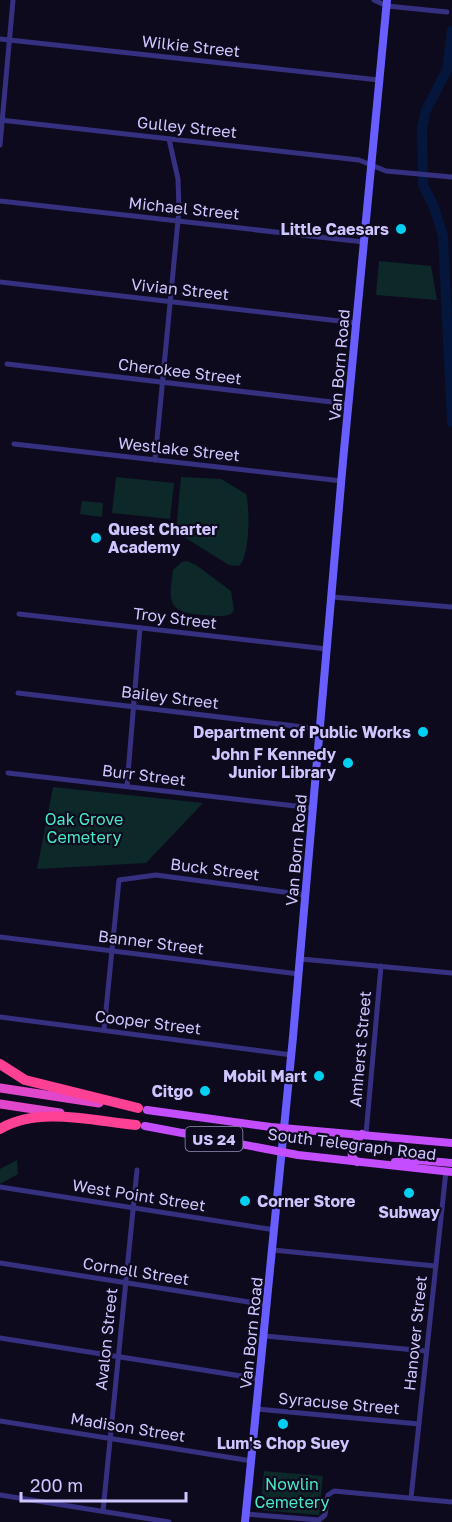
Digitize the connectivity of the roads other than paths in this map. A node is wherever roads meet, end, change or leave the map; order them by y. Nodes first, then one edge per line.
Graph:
1 (13, 0) edge
2 (374, 0) edge
3 (387, 3) edge
4 (447, 12) dead end
5 (0, 39) edge
6 (9, 40) junction
7 (380, 80) junction
8 (1, 120) edge
9 (169, 139) junction
10 (0, 145) edge
11 (371, 165) junction
12 (452, 177) edge
13 (0, 201) edge
14 (178, 221) junction
15 (364, 242) junction
16 (0, 282) edge
17 (170, 302) junction
18 (357, 322) junction
19 (7, 364) dead end
20 (162, 382) junction
21 (349, 404) junction
22 (14, 444) dead end
23 (155, 460) junction
24 (342, 482) junction
25 (332, 597) junction
26 (452, 607) edge
27 (19, 614) dead end
28 (140, 628) junction
29 (327, 649) junction
30 (18, 693) dead end
31 (133, 706) junction
32 (320, 729) junction
33 (8, 773) dead end
34 (127, 786) junction
35 (313, 808) junction
36 (306, 895) junction
37 (0, 937) edge
38 (111, 951) junction
39 (301, 959) junction
40 (381, 966) junction
41 (452, 973) edge
42 (299, 974) junction
43 (0, 1017) edge
44 (104, 1030) junction
45 (292, 1054) junction
46 (0, 1064) edge
47 (0, 1088) edge
48 (0, 1104) edge
49 (143, 1109) junction
50 (140, 1125) junction
51 (284, 1128) junction
52 (0, 1130) edge
53 (364, 1134) junction
54 (452, 1143) edge
55 (282, 1152) junction
56 (357, 1162) junction
57 (450, 1169) edge
58 (137, 1170) dead end
59 (0, 1186) edge
60 (134, 1208) junction
61 (275, 1230) junction
62 (273, 1251) junction
63 (0, 1263) edge
64 (435, 1266) junction
65 (125, 1283) junction
66 (268, 1305) junction
67 (264, 1336) junction
68 (0, 1338) edge
69 (426, 1351) junction
70 (118, 1358) junction
71 (260, 1379) junction
72 (257, 1408) junction
73 (0, 1421) edge
74 (419, 1424) junction
75 (110, 1438) junction
76 (252, 1461) junction
77 (0, 1495) edge
78 (411, 1498) junction
79 (452, 1502) edge
80 (103, 1511) junction
81 (246, 1518) edge
82 (169, 1522) edge

1 - 6 street
2 - 3 street
3 - 4 street
3 - 7 main road, Van Born Road
5 - 6 street, Wilkie Street
6 - 7 street, Wilkie Street
6 - 8 street
7 - 11 main road, Van Born Road
8 - 9 street, Gulley Street
8 - 10 street
9 - 11 street, Gulley Street
9 - 14 street
11 - 12 street, Gulley Street
11 - 15 main road, Van Born Road
13 - 14 street, Michael Street
14 - 15 street, Michael Street
14 - 17 street
15 - 18 main road, Van Born Road
16 - 17 street, Vivian Street
17 - 18 street, Vivian Street
17 - 20 street
18 - 21 main road, Van Born Road
19 - 20 street, Cherokee Street
20 - 21 street, Cherokee Street
20 - 23 street
21 - 24 main road, Van Born Road
22 - 23 street, Westlake Street
23 - 24 street, Westlake Street
24 - 25 main road, Van Born Road
25 - 26 street
25 - 29 main road, Van Born Road
27 - 28 street, Troy Street
28 - 29 street, Troy Street
28 - 31 street
29 - 32 main road, Van Born Road
30 - 31 street, Bailey Street
31 - 32 street, Bailey Street
31 - 34 street
32 - 35 main road, Van Born Road
33 - 34 street, Burr Street
34 - 35 street, Burr Street
35 - 36 main road, Van Born Road
36 - 38 street, Buck Street
36 - 39 main road, Van Born Road
37 - 38 street, Banner Street
38 - 42 street, Banner Street
38 - 44 street
39 - 40 street
39 - 42 main road, Van Born Road
40 - 41 street
40 - 53 street, Amherst Street
42 - 45 main road, Van Born Road
43 - 44 street, Cooper Street
44 - 45 street, Cooper Street
45 - 51 main road, Van Born Road
46 - 49 highway
47 - 49 highway, South Telegraph Road / US 24
48 - 50 highway, South Telegraph Road / US 24
49 - 51 main road, South Telegraph Road / US 24
50 - 52 highway
50 - 55 main road, South Telegraph Road / US 24
51 - 53 main road, South Telegraph Road / US 24
51 - 55 main road, Van Born Road
53 - 54 main road, South Telegraph Road / US 24
53 - 56 main road
55 - 56 main road, South Telegraph Road / US 24
55 - 61 main road, Van Born Road
56 - 57 main road, South Telegraph Road / US 24
57 - 64 street, Hanover Street
58 - 60 street, Avalon Street
59 - 60 street, West Point Street
60 - 61 street, West Point Street
60 - 65 street, Avalon Street
61 - 62 main road, Van Born Road
62 - 64 street
62 - 66 main road, Van Born Road
63 - 65 street, Cornell Street
64 - 69 street, Hanover Street
65 - 66 street, Cornell Street
65 - 70 street, Avalon Street
66 - 67 main road, Van Born Road
67 - 69 street
67 - 71 main road, Van Born Road
68 - 70 street, Syracuse Street
69 - 74 street, Hanover Street
70 - 71 street, Syracuse Street
70 - 75 street, Avalon Street
71 - 72 main road, Van Born Road
72 - 74 street, Syracuse Street
72 - 76 main road, Van Born Road
73 - 75 street, Madison Street
74 - 78 street, Hanover Street
75 - 76 street, Madison Street
75 - 80 street, Avalon Street
76 - 81 main road, Van Born Road
77 - 80 street
78 - 79 street
78 - 81 street
80 - 82 street

